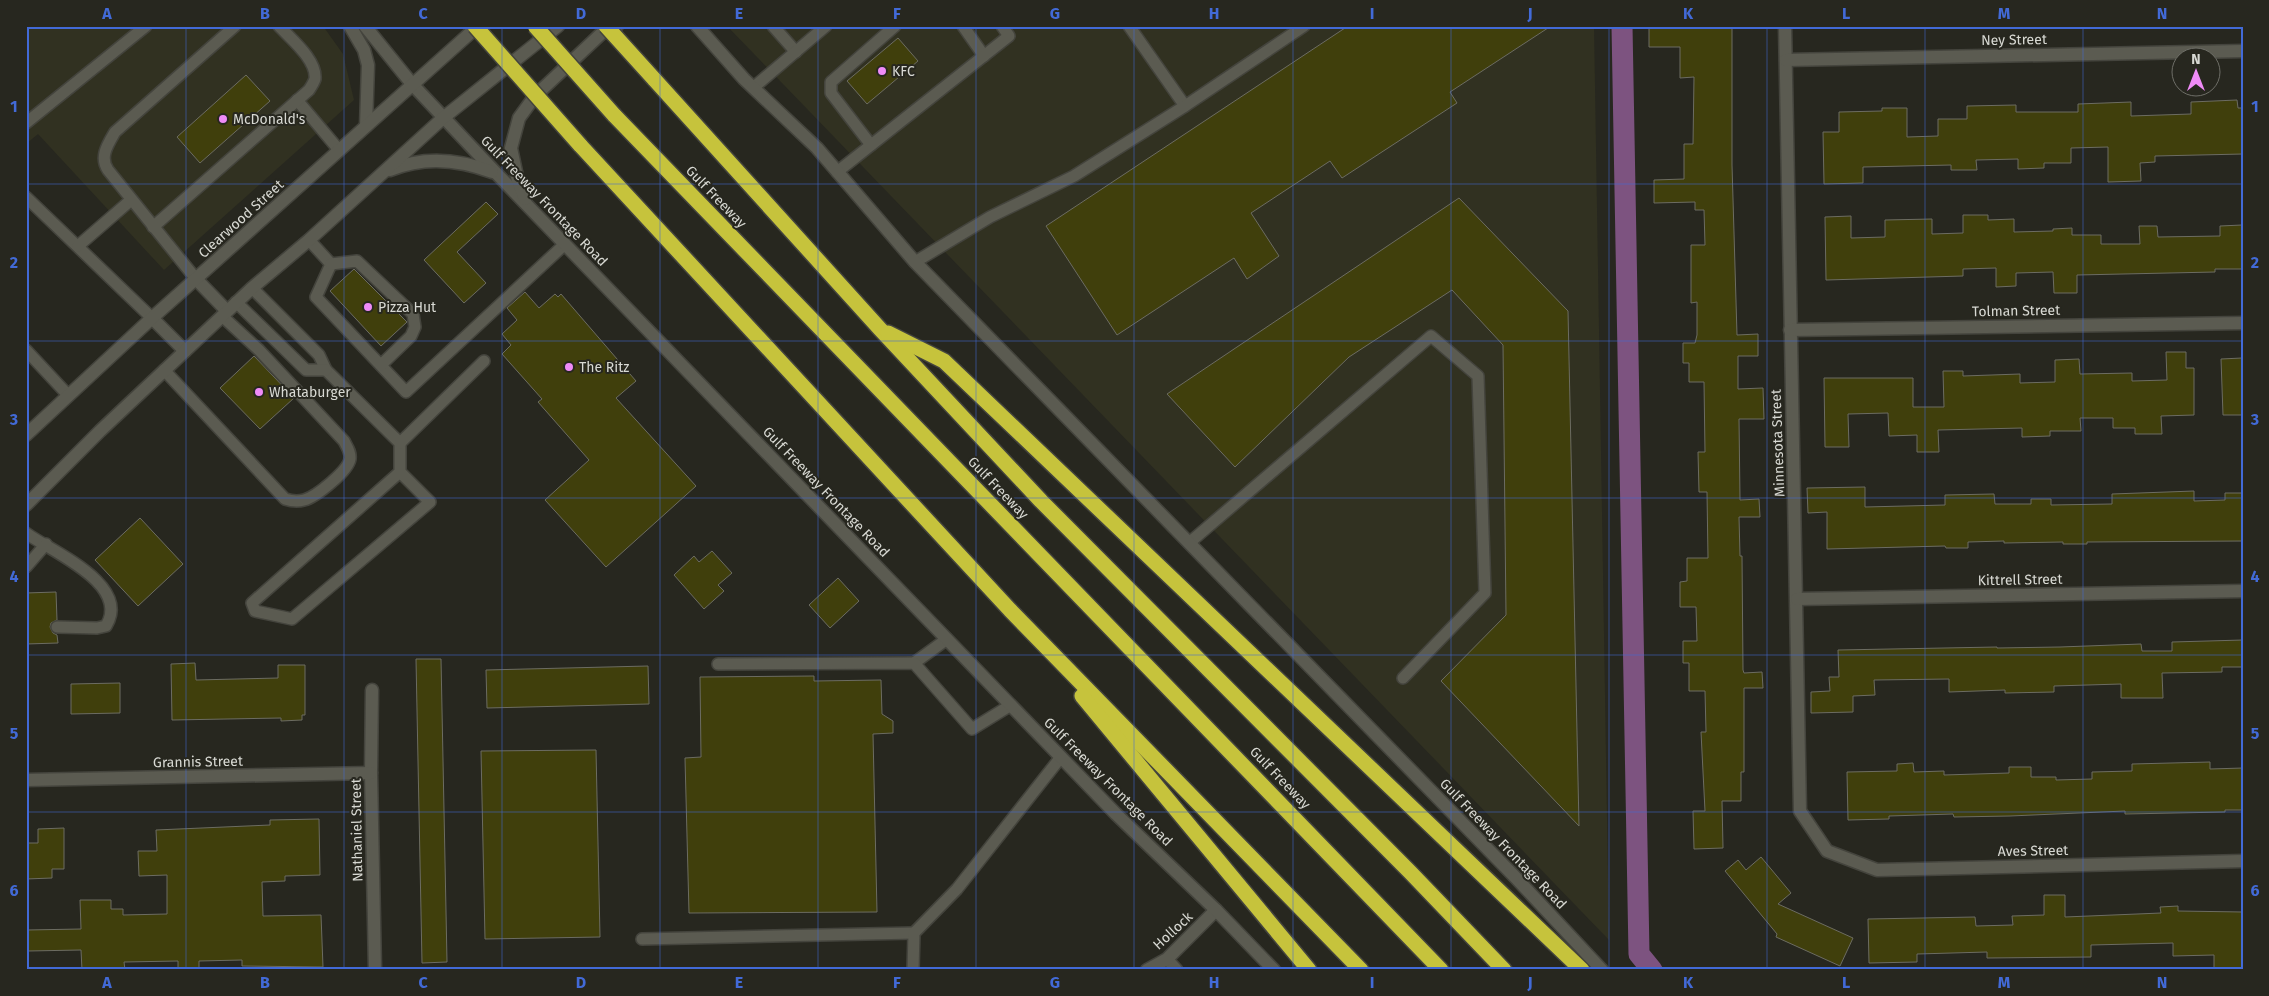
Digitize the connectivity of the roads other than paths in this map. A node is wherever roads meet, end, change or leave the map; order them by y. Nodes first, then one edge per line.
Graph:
1 (146, 26) edge
2 (235, 26) edge
3 (279, 26) edge
4 (350, 26) edge
5 (365, 26) edge
6 (476, 26) edge
7 (534, 26) edge
8 (558, 26) edge
9 (606, 26) edge
10 (617, 26) edge
11 (686, 26) edge
12 (697, 26) edge
13 (773, 26) edge
14 (826, 26) edge
15 (895, 26) edge
16 (963, 26) edge
17 (1002, 26) edge
18 (1129, 26) edge
19 (1304, 26) edge
20 (1785, 26) edge
21 (708, 39) junction
22 (2243, 51) edge
23 (796, 52) junction
24 (984, 56) junction
25 (1786, 60) junction
26 (412, 84) junction
27 (754, 87) junction
28 (298, 100) junction
29 (1185, 106) junction
30 (443, 118) junction
31 (26, 122) edge
32 (366, 126) junction
33 (871, 145) junction
34 (340, 150) junction
35 (837, 172) junction
36 (383, 173) junction
37 (497, 174) junction
38 (26, 197) edge
39 (131, 200) junction
40 (527, 205) junction
41 (153, 227) junction
42 (309, 240) junction
43 (565, 244) junction
44 (78, 246) junction
45 (915, 262) junction
46 (332, 264) junction
47 (196, 279) junction
48 (252, 288) junction
49 (228, 310) junction
50 (152, 318) junction
51 (2243, 322) edge
52 (880, 329) junction
53 (1790, 330) junction
54 (26, 350) edge
55 (185, 351) junction
56 (484, 361) dead end
57 (381, 365) junction
58 (164, 370) junction
59 (326, 370) junction
60 (68, 395) junction
61 (26, 435) edge
62 (400, 443) junction
63 (400, 472) junction
64 (26, 505) edge
65 (26, 533) edge
66 (1189, 543) junction
67 (46, 544) junction
68 (26, 567) edge
69 (2243, 591) edge
70 (1798, 599) junction
71 (1010, 610) junction
72 (57, 627) dead end
73 (947, 639) junction
74 (914, 663) junction
75 (718, 664) dead end
76 (1403, 678) dead end
77 (372, 690) dead end
78 (1011, 705) junction
79 (1061, 757) junction
80 (371, 773) junction
81 (26, 780) edge
82 (1827, 850) joint
83 (2243, 861) edge
84 (1216, 910) junction
85 (914, 933) junction
86 (642, 939) dead end
87 (1167, 959) junction
88 (375, 970) edge
89 (913, 970) edge
90 (1147, 970) edge
91 (1178, 970) edge
92 (1274, 970) edge
93 (1309, 970) edge
94 (1361, 970) edge
95 (1441, 970) edge
96 (1504, 970) edge
97 (1582, 970) edge
98 (1602, 970) edge

1 - 31 lane
2 - 39 lane
3 - 28 lane
4 - 32 main road
5 - 26 main road, Gulf Freeway Frontage Road
6 - 26 main road, Clearwood Street
6 - 71 highway, bridge
7 - 95 highway, Gulf Freeway, bridge
8 - 30 main road
9 - 52 highway, Gulf Freeway, bridge
10 - 40 main road
11 - 21 main road
12 - 21 main road, Gulf Freeway Frontage Road
13 - 23 lane
14 - 23 lane
15 - 33 lane
16 - 24 lane
17 - 24 lane
18 - 29 lane
19 - 29 lane
20 - 25 main road, Minnesota Street
21 - 27 main road, Gulf Freeway Frontage Road
22 - 25 main road, Ney Street
23 - 27 lane
24 - 33 lane
25 - 53 main road, Minnesota Street
26 - 30 main road, Gulf Freeway Frontage Road
26 - 32 main road, Clearwood Street
27 - 35 main road, Gulf Freeway Frontage Road
28 - 34 lane
28 - 41 lane
29 - 45 lane
30 - 36 main road
30 - 37 main road, Gulf Freeway Frontage Road
32 - 34 main road, Clearwood Street
33 - 35 lane
34 - 47 main road, Clearwood Street
35 - 45 main road, Gulf Freeway Frontage Road
36 - 37 main road
36 - 42 main road
37 - 40 main road, Gulf Freeway Frontage Road
38 - 44 lane
39 - 41 lane
39 - 44 lane
40 - 43 main road, Gulf Freeway Frontage Road
41 - 47 lane
42 - 46 lane
42 - 48 main road
43 - 57 lane
43 - 73 main road, Gulf Freeway Frontage Road
44 - 50 lane
45 - 66 main road, Gulf Freeway Frontage Road
46 - 57 lane
46 - 57 lane
47 - 49 main road
47 - 50 main road, Clearwood Street
48 - 49 main road
48 - 59 lane
49 - 55 main road
49 - 58 lane
49 - 59 lane
50 - 55 main road
50 - 60 main road, Clearwood Street
51 - 53 main road, Tolman Street
52 - 96 highway, Gulf Freeway
52 - 97 highway
53 - 70 main road, Minnesota Street
54 - 60 lane
55 - 58 main road
56 - 62 lane
58 - 64 main road
59 - 62 lane
60 - 61 main road, Clearwood Street
62 - 63 lane
63 - 63 lane
65 - 67 lane
66 - 76 lane
66 - 98 main road, Gulf Freeway Frontage Road
67 - 68 lane
67 - 72 lane
69 - 70 main road, Kittrell Street
70 - 82 main road, Minnesota Street
71 - 93 highway
71 - 94 highway
73 - 74 lane
73 - 78 main road, Gulf Freeway Frontage Road
74 - 75 lane
74 - 78 lane
77 - 80 main road, Nathaniel Street
78 - 79 main road, Gulf Freeway Frontage Road
79 - 84 main road, Gulf Freeway Frontage Road
79 - 85 lane
80 - 81 main road, Grannis Street
80 - 88 main road, Nathaniel Street
82 - 83 main road, Aves Street
84 - 87 main road, Hollock
84 - 92 main road, Gulf Freeway Frontage Road
85 - 86 lane
85 - 89 lane
87 - 90 main road, Hollock
87 - 91 lane

